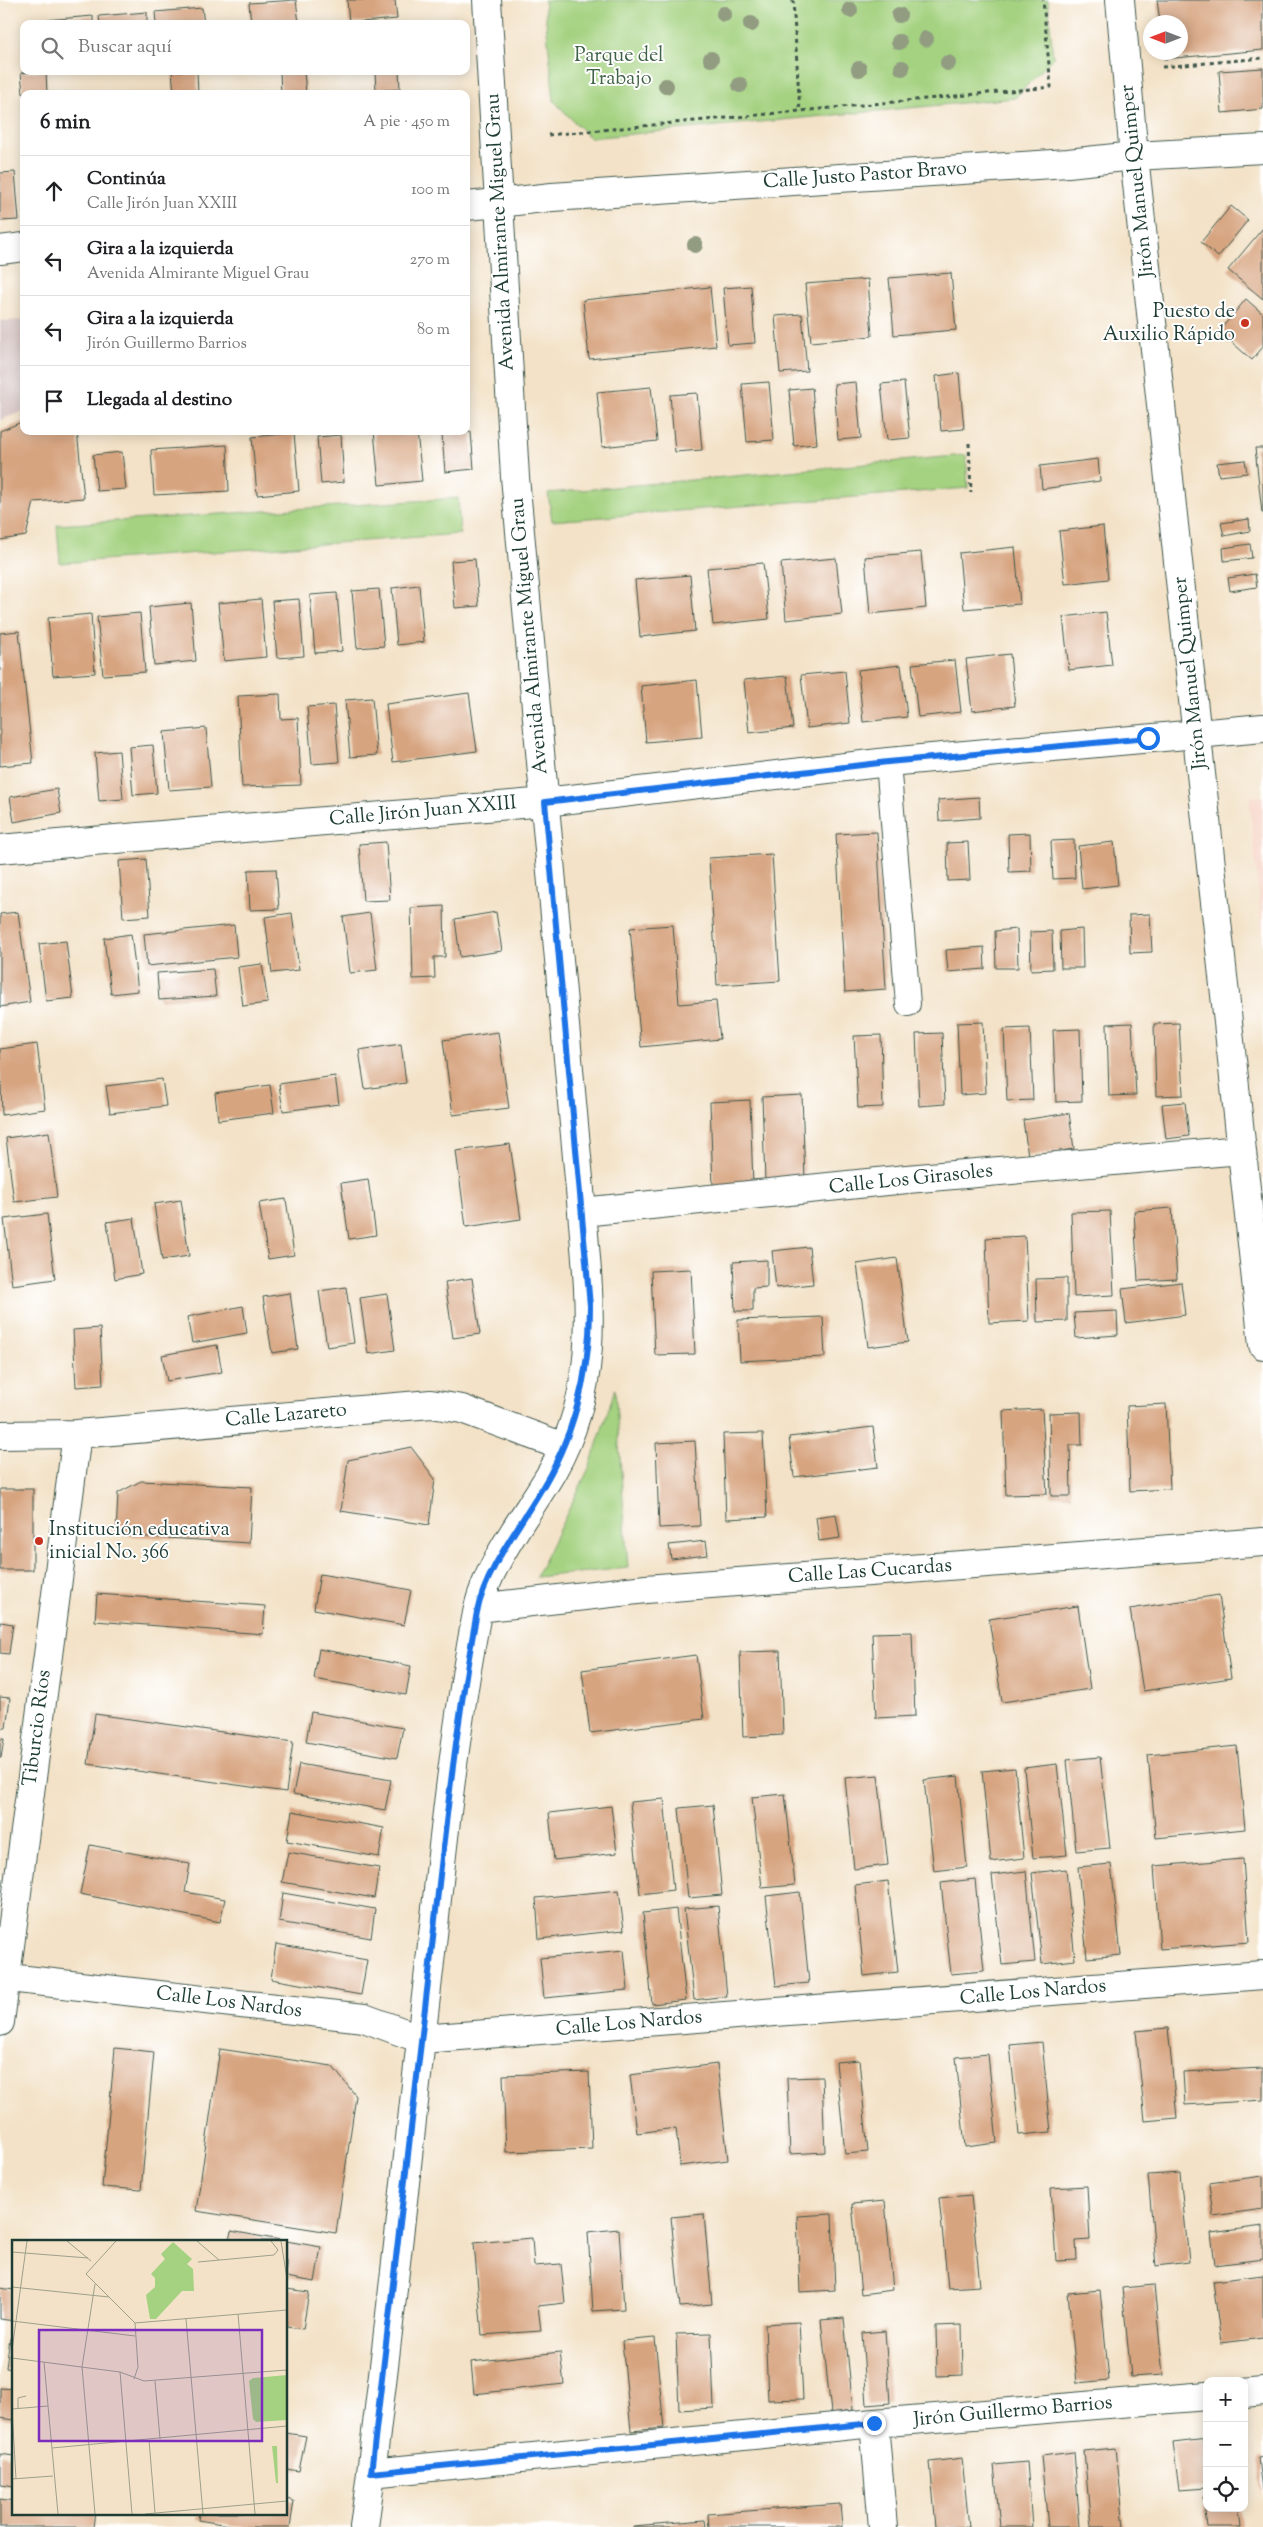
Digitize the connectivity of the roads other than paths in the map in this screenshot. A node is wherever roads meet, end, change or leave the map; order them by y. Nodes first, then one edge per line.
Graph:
1 (487, 0) edge
2 (1120, 0) edge
3 (1263, 149) edge
4 (1134, 156) junction
5 (499, 204) junction
6 (470, 206) edge
7 (20, 248) edge
8 (0, 250) edge
9 (1263, 728) edge
10 (1197, 733) junction
11 (888, 762) junction
12 (545, 802) junction
13 (0, 849) edge
14 (908, 1004) dead end
15 (1241, 1150) junction
16 (582, 1212) junction
17 (1260, 1283) edge
18 (1263, 1345) edge
19 (77, 1434) junction
20 (0, 1435) edge
21 (564, 1447) junction
22 (1263, 1542) edge
23 (478, 1608) junction
24 (1263, 1975) edge
25 (3, 1977) edge
26 (0, 2022) edge
27 (421, 2039) junction
28 (1263, 2392) edge
29 (1248, 2393) edge
30 (1203, 2396) edge
31 (874, 2423) junction
32 (371, 2473) junction
33 (364, 2527) edge
34 (883, 2527) edge

1 - 5 street, Avenida Almirante Miguel Grau
2 - 4 street, Jirón Manuel Quimper
3 - 4 street, Calle Justo Pastor Bravo
4 - 5 street, Calle Justo Pastor Bravo
4 - 10 street, Jirón Manuel Quimper
5 - 6 street, Calle Justo Pastor Bravo
5 - 12 street, Avenida Almirante Miguel Grau
7 - 8 street
9 - 10 street, Calle Jirón Juan XXIII
10 - 11 street, Calle Jirón Juan XXIII
10 - 15 street, Jirón Manuel Quimper
11 - 12 street, Calle Jirón Juan XXIII
11 - 14 lane
12 - 13 street, Calle Jirón Juan XXIII
12 - 16 street, Avenida Almirante Miguel Grau
15 - 16 street, Calle Los Girasoles
15 - 17 street, Jirón Manuel Quimper
16 - 21 street, Avenida Almirante Miguel Grau
17 - 18 street, Jirón Manuel Quimper
19 - 20 street, Calle Lazareto
19 - 21 street, Calle Lazareto
19 - 25 street, Tiburcio Ríos
21 - 23 street, Avenida Almirante Miguel Grau
22 - 23 street, Calle Las Cucardas
23 - 27 street, Avenida Almirante Miguel Grau
24 - 27 street, Calle Los Nardos
25 - 26 street, Tiburcio Ríos
25 - 27 street, Calle Los Nardos
27 - 32 street, Avenida Almirante Miguel Grau
28 - 29 street
30 - 31 street, Jirón Guillermo Barrios
31 - 32 street, Jirón Guillermo Barrios
31 - 34 street
32 - 33 street, Avenida Almirante Miguel Grau

